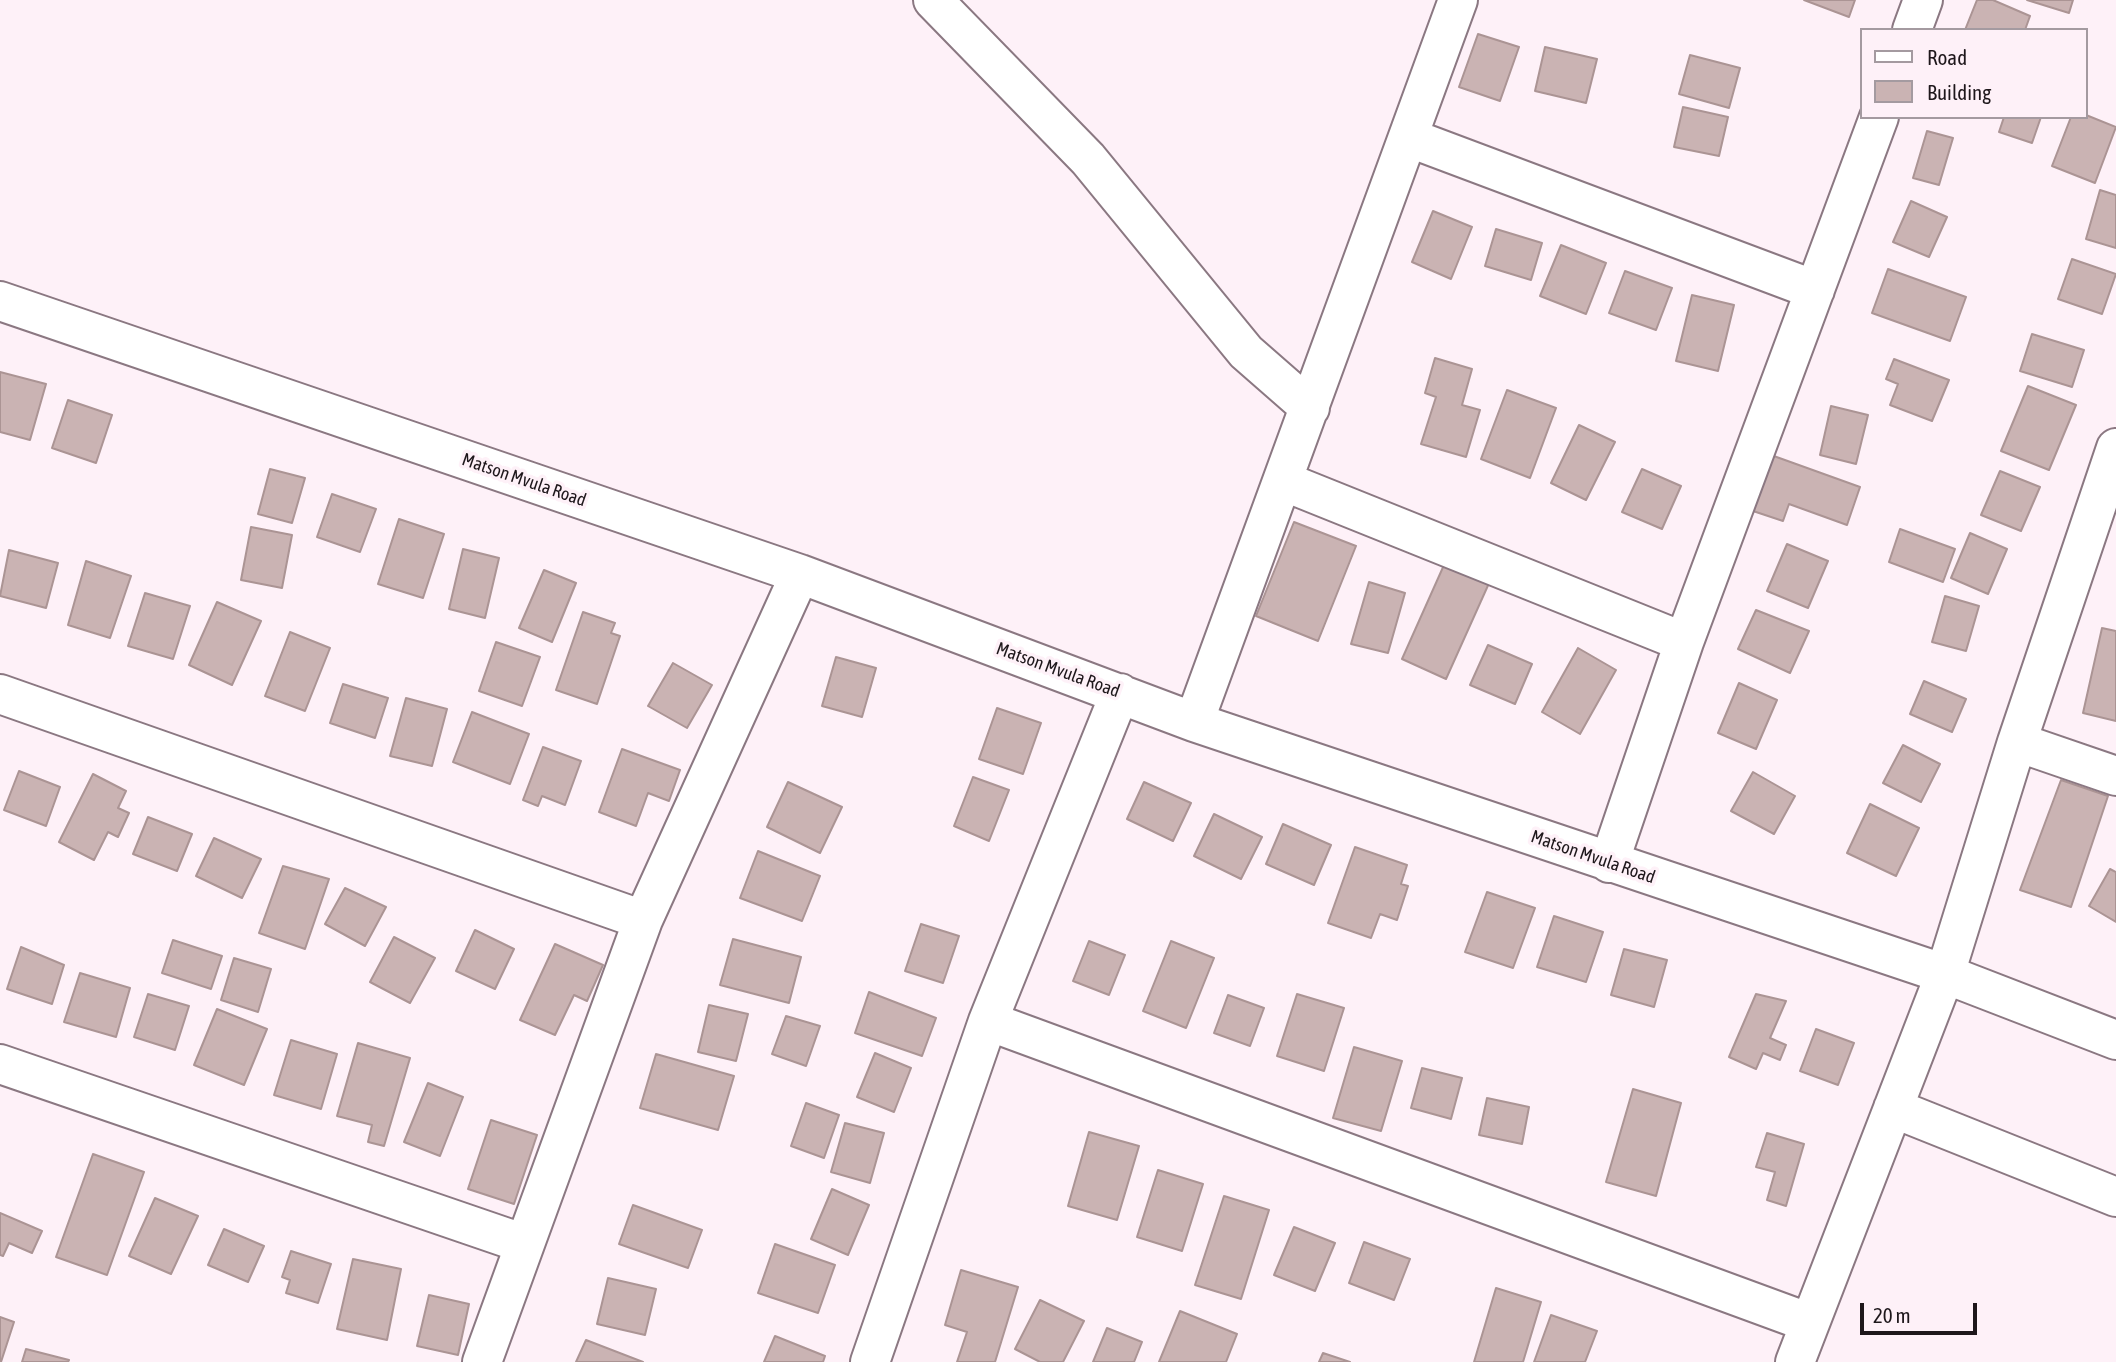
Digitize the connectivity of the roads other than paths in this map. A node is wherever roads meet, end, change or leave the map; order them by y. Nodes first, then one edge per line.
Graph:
1 (933, 0) edge
2 (1458, 0) edge
3 (1923, 0) edge
4 (1913, 28) edge
5 (1878, 119) edge
6 (1410, 138) junction
7 (1815, 290) junction
8 (0, 301) edge
9 (1310, 408) junction
10 (2116, 448) edge
11 (1283, 481) junction
12 (800, 574) junction
13 (1684, 642) junction
14 (1120, 693) junction
15 (0, 694) edge
16 (1194, 722) junction
17 (2017, 741) junction
18 (2116, 776) edge
19 (1609, 863) junction
20 (643, 920) junction
21 (1945, 974) junction
22 (988, 1021) junction
23 (2116, 1040) edge
24 (0, 1064) edge
25 (1893, 1108) junction
26 (2116, 1197) edge
27 (525, 1244) junction
28 (1810, 1323) junction
29 (482, 1362) edge
30 (871, 1362) edge
31 (1795, 1362) edge

1 - 9 street
2 - 6 street
3 - 4 street
5 - 7 street
6 - 7 street
6 - 9 street
7 - 13 street
8 - 12 street, Matson Mvula Road
9 - 11 street
10 - 17 street
11 - 13 street
11 - 16 street
12 - 14 street, Matson Mvula Road
12 - 20 street
13 - 19 street
14 - 16 street, Matson Mvula Road
14 - 22 street
15 - 20 street
16 - 19 street, Matson Mvula Road
17 - 18 street
17 - 21 street
19 - 21 street, Matson Mvula Road
20 - 27 street
21 - 23 street, Matson Mvula Road
21 - 25 street
22 - 28 street
22 - 30 street
24 - 27 street
25 - 26 street
25 - 28 street
27 - 29 street
28 - 31 street

